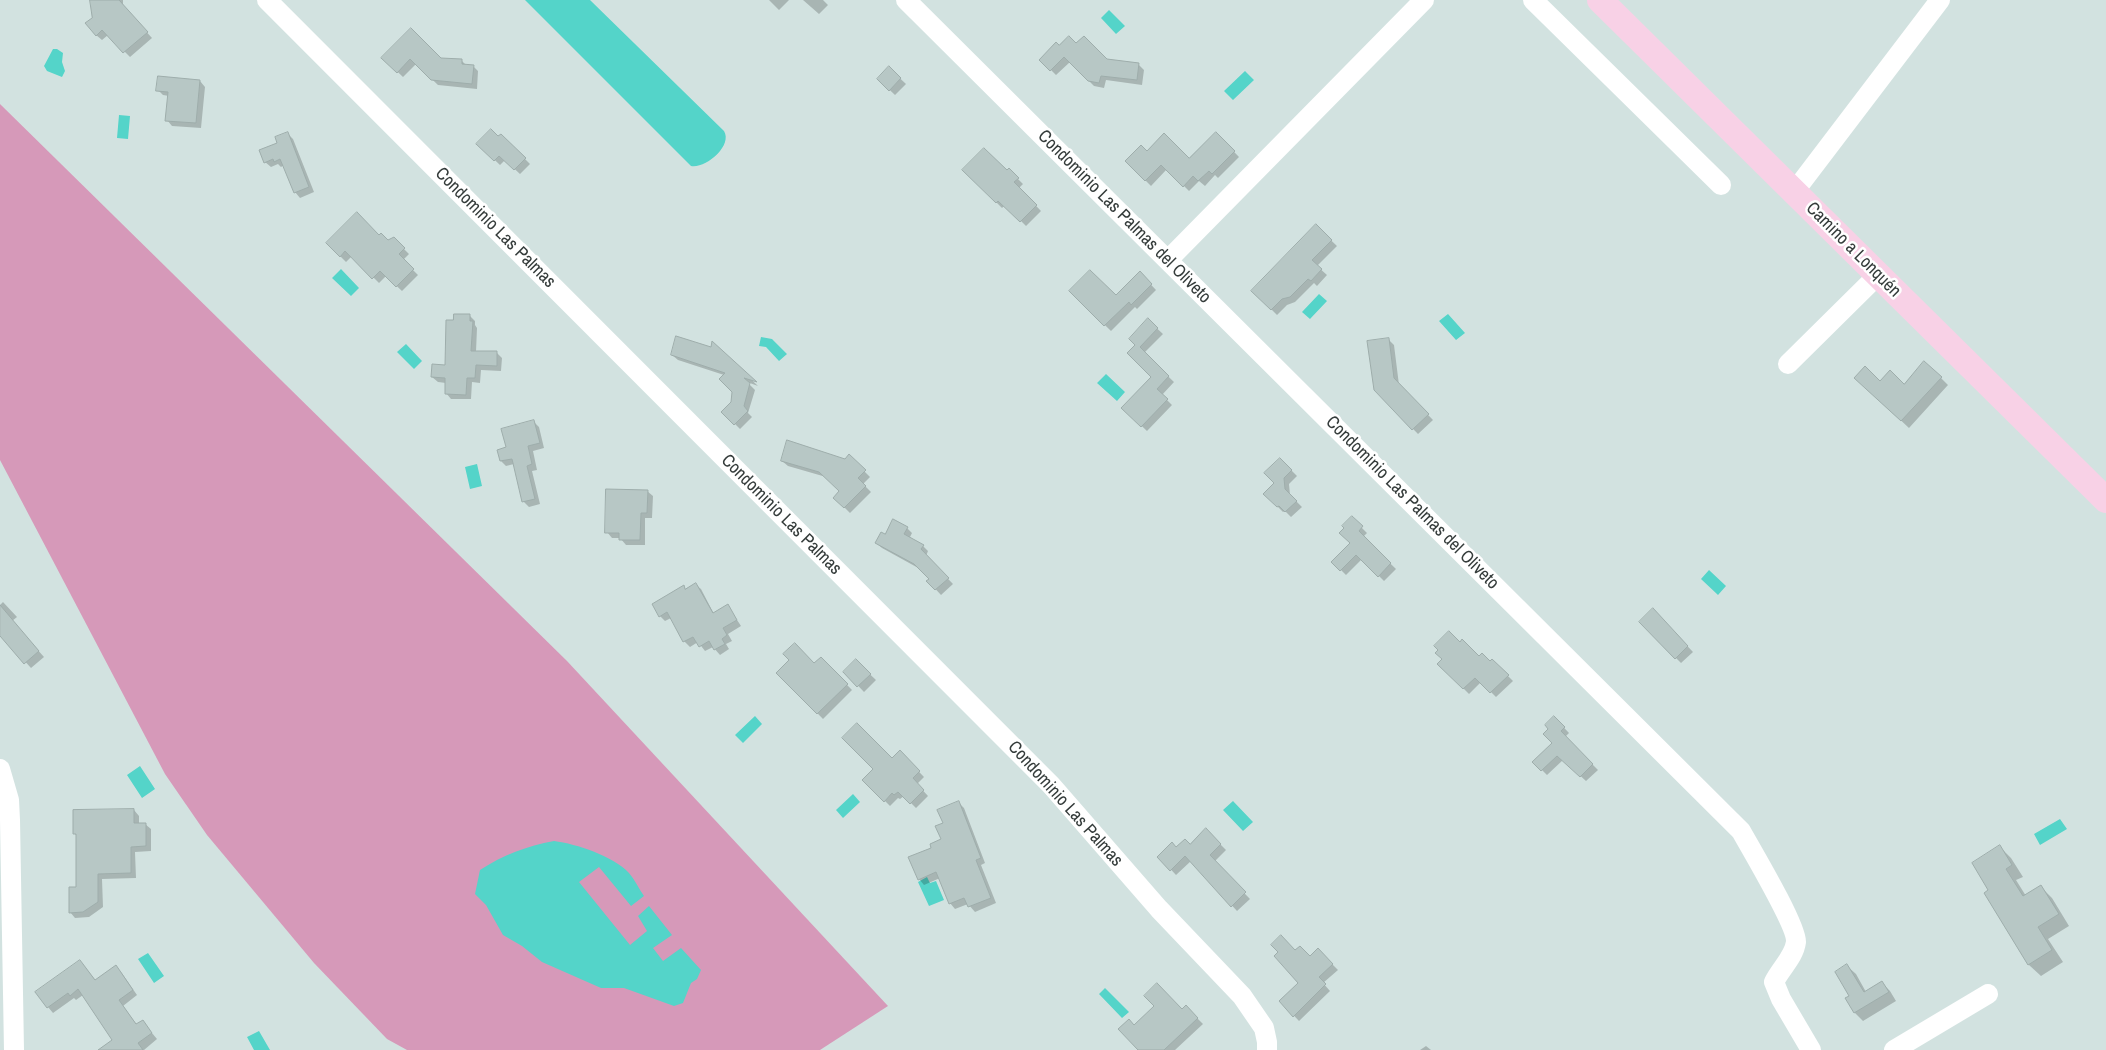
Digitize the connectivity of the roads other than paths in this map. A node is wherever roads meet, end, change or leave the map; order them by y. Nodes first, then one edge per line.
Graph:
1 (267, 0) edge
2 (906, 0) edge
3 (1424, 0) edge
4 (1533, 0) edge
5 (1600, 0) edge
6 (1940, 0) edge
7 (1721, 185) dead end
8 (1794, 192) junction
9 (1168, 260) junction
10 (1878, 275) junction
11 (1788, 364) dead end
12 (2106, 500) edge
13 (0, 769) edge
14 (1988, 994) dead end
15 (14, 1050) edge
16 (1267, 1050) edge
17 (1810, 1050) edge
18 (1894, 1050) edge

1 - 16 street, Condominio Las Palmas
2 - 9 street, Condominio Las Palmas del Oliveto
3 - 9 street
4 - 7 street
5 - 8 main road, Camino a Lonquén
6 - 8 street
8 - 10 main road, Camino a Lonquén
9 - 17 street, Condominio Las Palmas del Oliveto
10 - 11 street
10 - 12 main road, Camino a Lonquén
13 - 15 street
14 - 18 street

